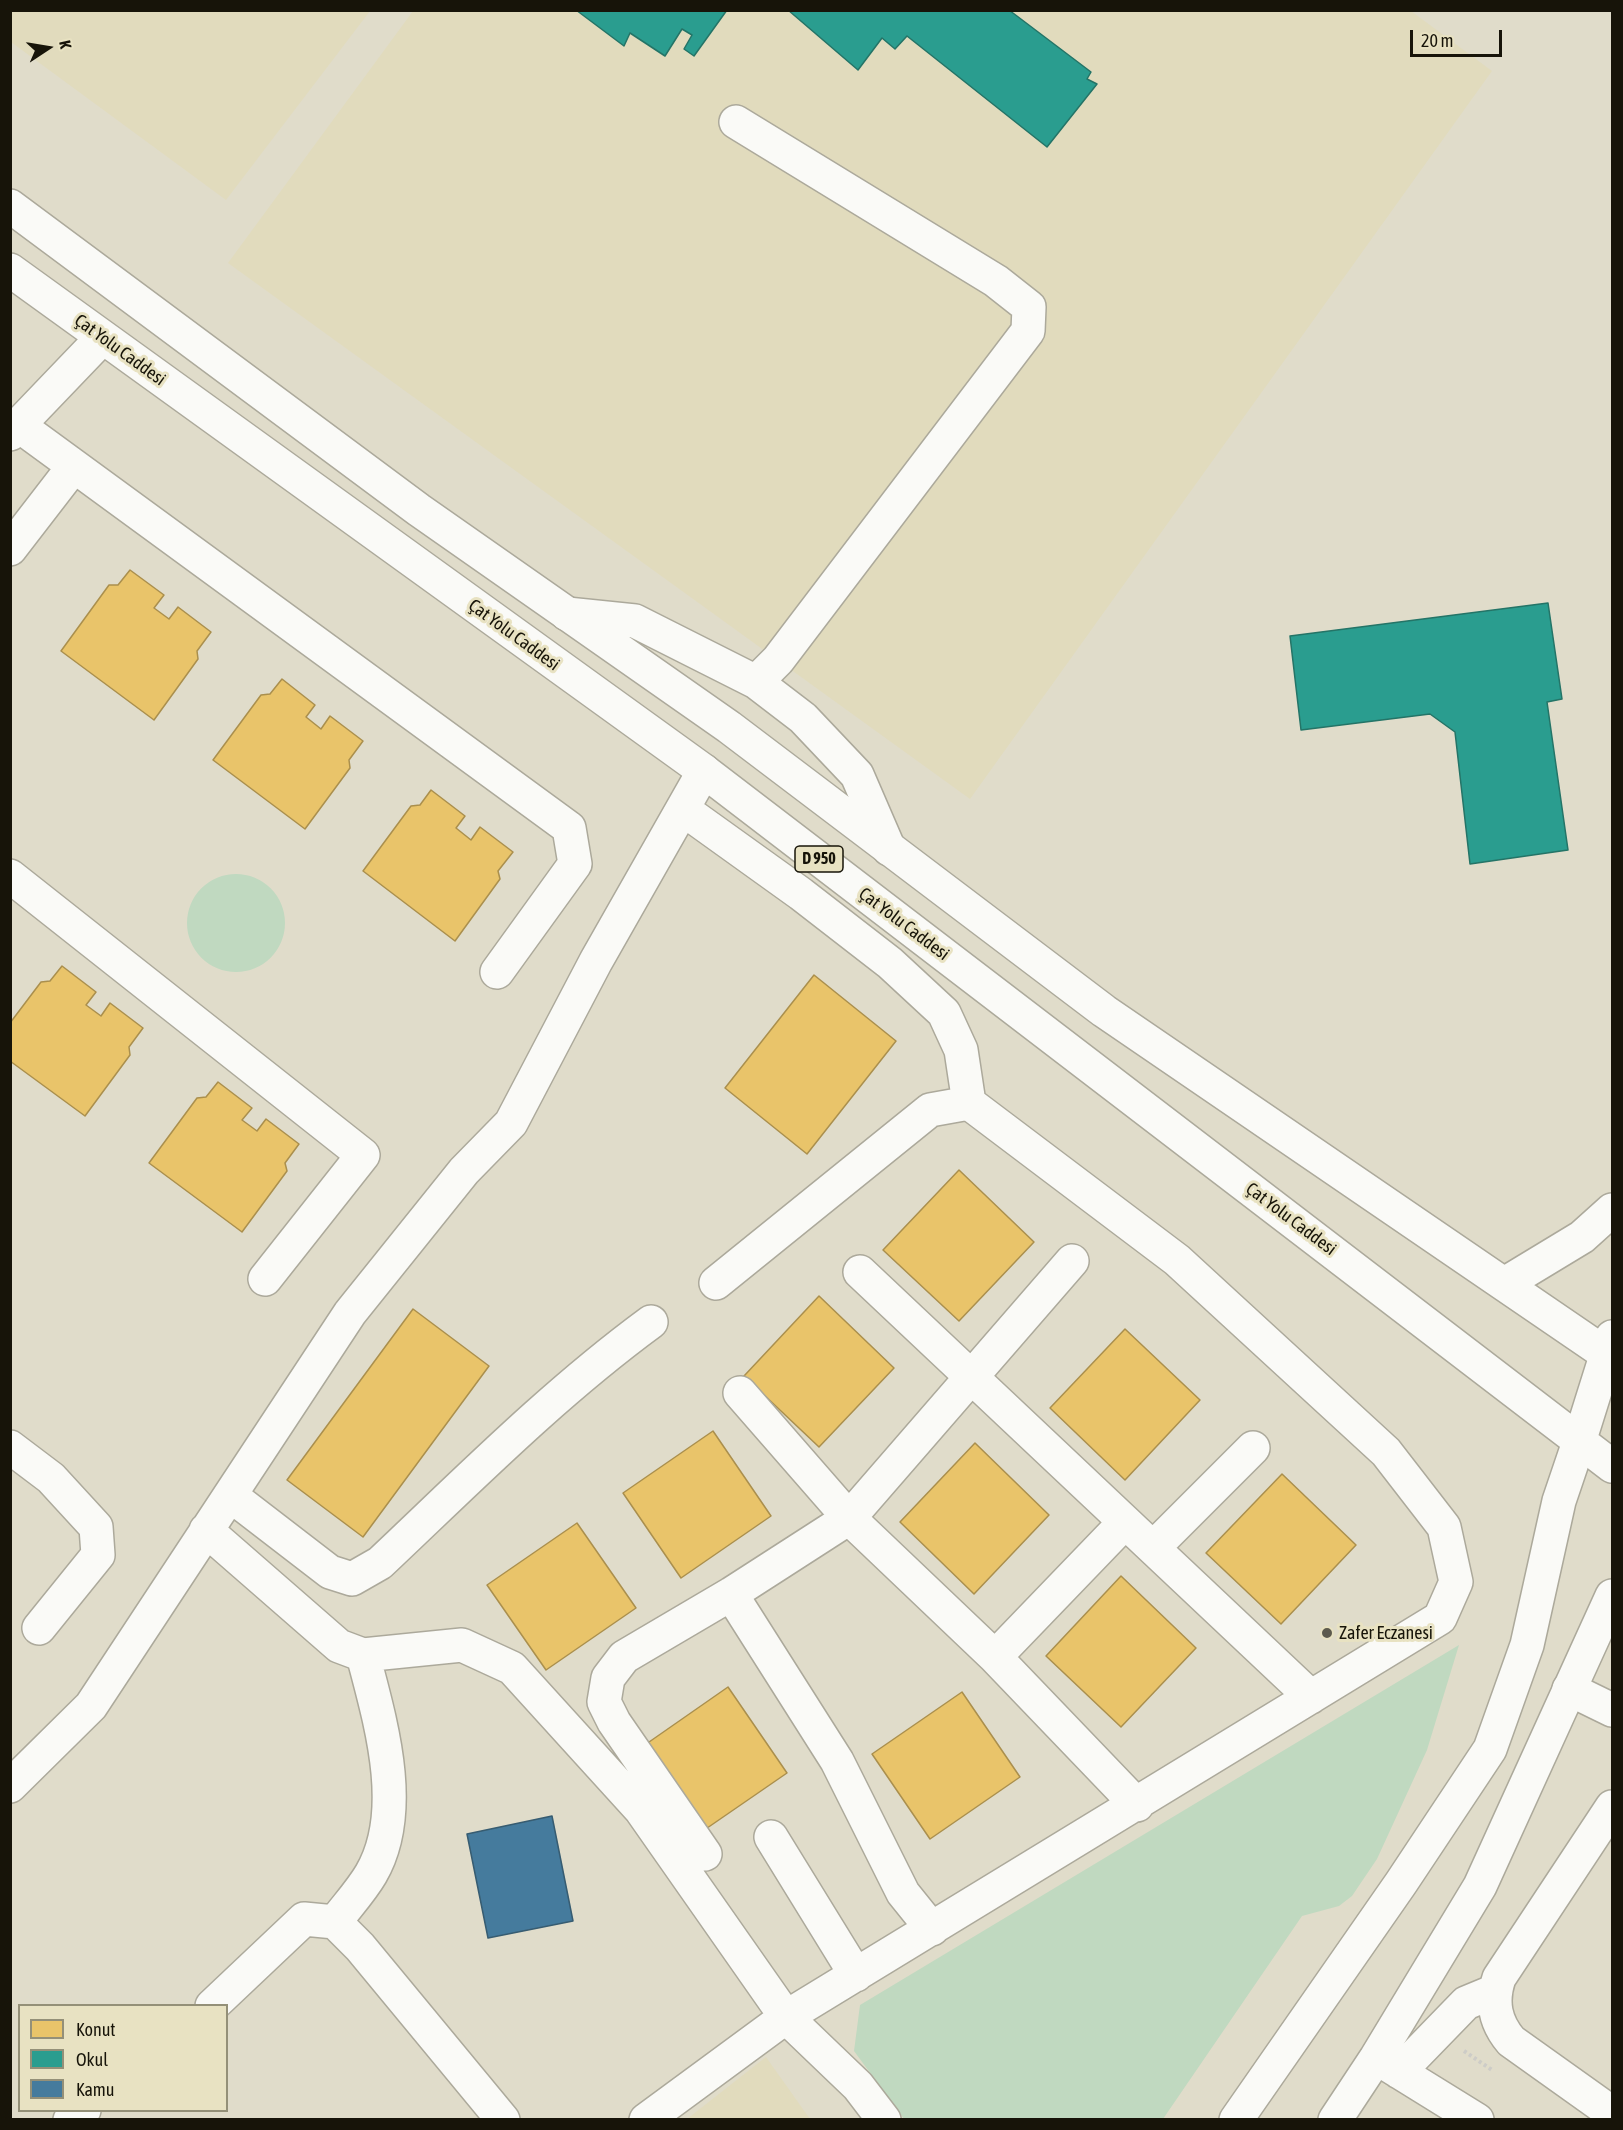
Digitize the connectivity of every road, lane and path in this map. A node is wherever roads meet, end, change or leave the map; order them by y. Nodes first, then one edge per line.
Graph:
1 (736, 122) dead end
2 (10, 206) edge
3 (10, 270) edge
4 (102, 338) junction
5 (14, 430) edge
6 (74, 466) junction
7 (10, 549) edge
8 (567, 614) junction
9 (756, 682) junction
10 (704, 771) junction
11 (684, 810) junction
12 (889, 849) junction
13 (10, 876) edge
14 (497, 972) dead end
15 (969, 1103) junction
16 (1612, 1210) edge
17 (1072, 1262) dead end
18 (860, 1272) dead end
19 (265, 1279) dead end
20 (716, 1283) dead end
21 (1506, 1283) junction
22 (651, 1322) dead end
23 (1611, 1349) edge
24 (971, 1377) junction
25 (740, 1393) dead end
26 (1580, 1439) junction
27 (10, 1447) edge
28 (1253, 1448) dead end
29 (1612, 1466) edge
30 (230, 1495) junction
31 (849, 1518) junction
32 (1125, 1522) junction
33 (206, 1530) junction
34 (1153, 1548) junction
35 (731, 1594) junction
36 (1612, 1596) edge
37 (39, 1628) dead end
38 (363, 1655) junction
39 (995, 1657) junction
40 (1569, 1689) junction
41 (1311, 1697) junction
42 (1612, 1710) edge
43 (10, 1786) edge
44 (1137, 1805) junction
45 (1612, 1807) edge
46 (771, 1837) dead end
47 (705, 1854) dead end
48 (335, 1922) junction
49 (932, 1929) junction
50 (856, 1974) junction
51 (1495, 1991) junction
52 (214, 2004) edge
53 (786, 2017) junction
54 (1388, 2065) junction
55 (1612, 2113) edge
56 (503, 2120) edge
57 (646, 2120) edge
58 (884, 2120) edge
59 (1236, 2120) edge
60 (1335, 2120) edge
61 (1477, 2120) edge

1 - 9 main road
2 - 8 main road, D 950
3 - 4 main road, Çat Yolu Caddesi / D 950
4 - 5 main road
4 - 10 main road, Çat Yolu Caddesi / D 950
5 - 6 main road
6 - 7 main road
6 - 14 main road
8 - 9 main road
8 - 12 main road, D 950
9 - 12 main road
10 - 11 main road
10 - 26 main road, Çat Yolu Caddesi / D 950
11 - 15 main road
11 - 30 main road
12 - 21 main road, D 950
13 - 19 main road
15 - 20 main road
15 - 41 main road
16 - 21 main road
17 - 24 main road
18 - 24 main road
21 - 23 main road, D 950
22 - 30 main road
23 - 26 main road
24 - 31 main road
24 - 32 main road
25 - 31 main road
26 - 29 main road, Çat Yolu Caddesi / D 950
26 - 59 main road
27 - 37 main road
28 - 34 main road
30 - 33 main road
31 - 35 main road
31 - 39 main road
32 - 34 main road
32 - 39 main road
33 - 38 main road
33 - 43 main road
34 - 41 main road
35 - 47 main road
35 - 49 main road
36 - 40 main road
38 - 48 main road
38 - 53 main road
39 - 44 main road
40 - 42 main road
40 - 54 main road
41 - 44 main road
44 - 49 main road
45 - 51 main road
46 - 50 main road
48 - 52 main road
48 - 56 main road
49 - 50 main road
50 - 53 main road
51 - 54 main road
51 - 55 main road
53 - 57 main road
53 - 58 main road
54 - 60 main road
54 - 61 main road

